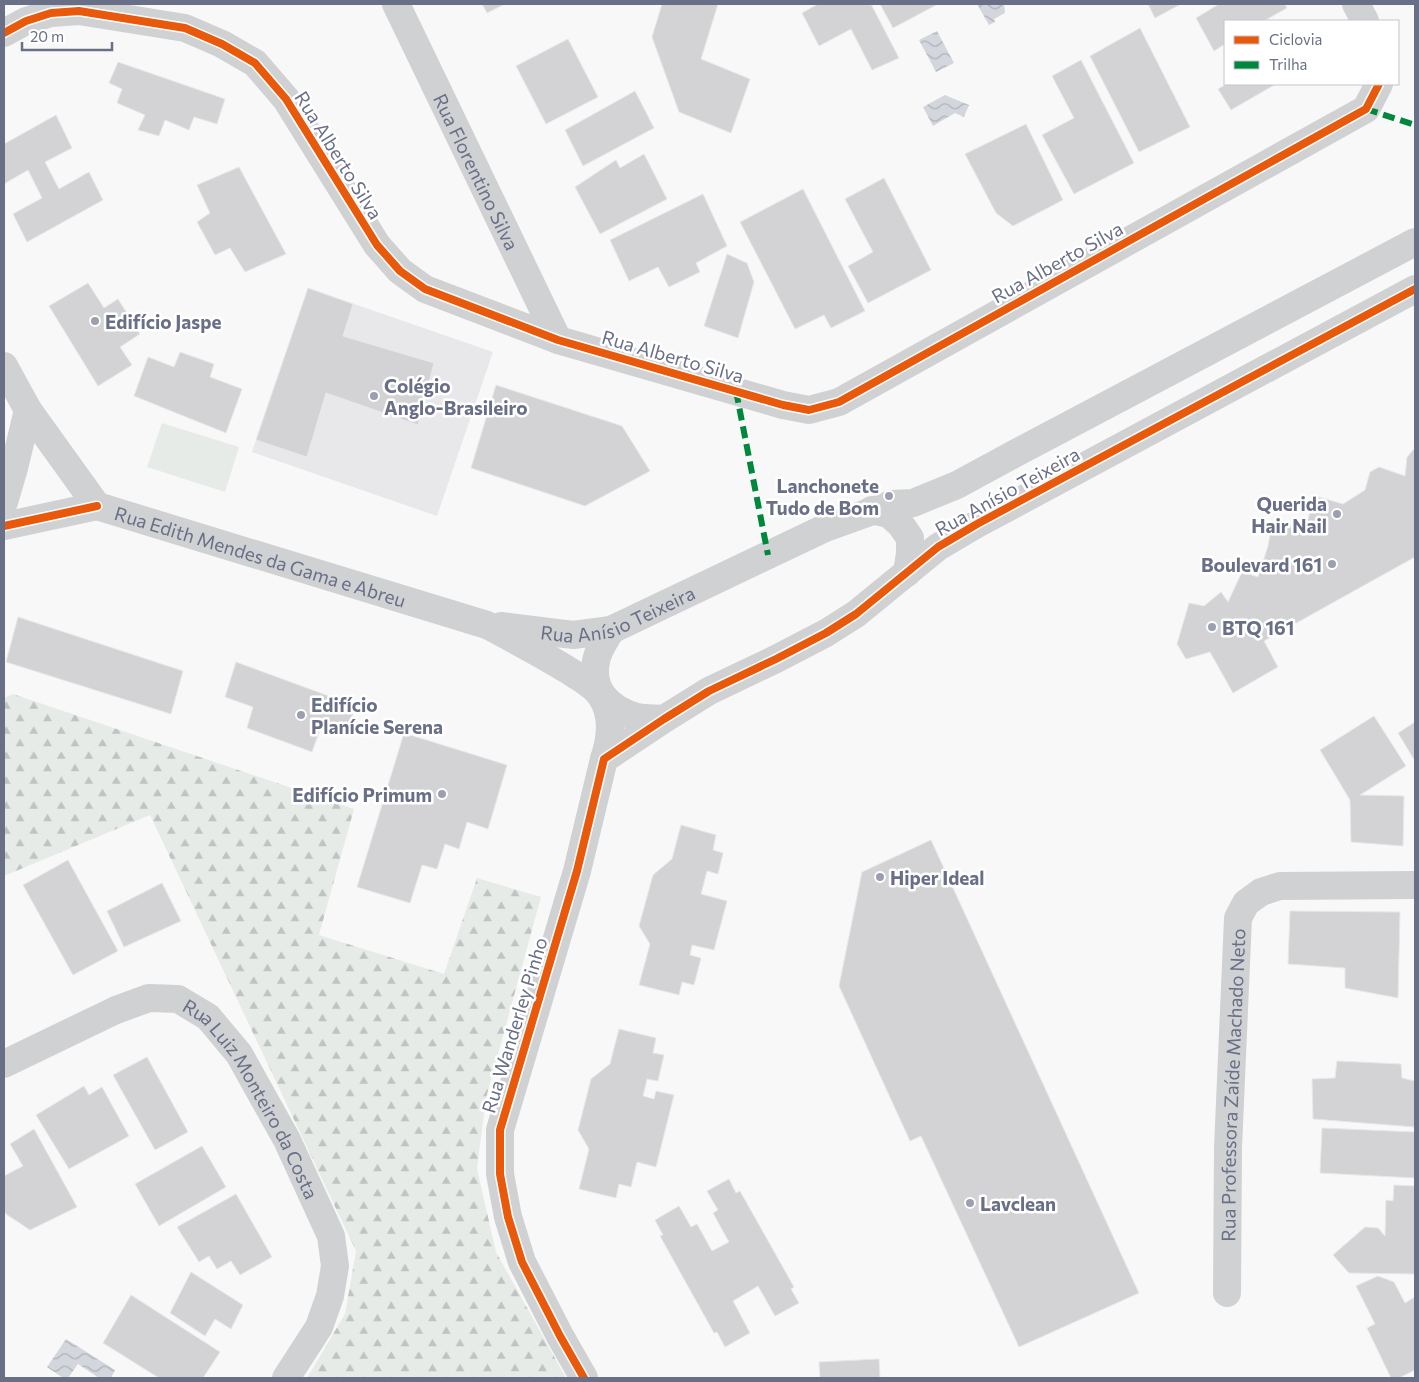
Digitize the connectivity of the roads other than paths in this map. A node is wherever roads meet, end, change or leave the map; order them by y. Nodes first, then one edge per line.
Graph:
1 (396, 4) edge
2 (1356, 4) edge
3 (1364, 20) edge
4 (4, 33) edge
5 (1378, 85) edge
6 (1415, 242) edge
7 (1415, 289) edge
8 (558, 340) junction
9 (4, 366) edge
10 (28, 410) junction
11 (4, 502) edge
12 (97, 506) junction
13 (872, 510) junction
14 (4, 526) edge
15 (907, 572) junction
16 (487, 625) junction
17 (611, 630) junction
18 (601, 695) junction
19 (664, 719) junction
20 (604, 759) junction
21 (1415, 885) edge
22 (4, 1064) edge
23 (1228, 1293) dead end
24 (286, 1378) edge
25 (584, 1378) edge

1 - 8 street, Rua Florentino Silva
2 - 3 street
4 - 8 street, Rua Alberto Silva
5 - 8 street, Rua Alberto Silva
6 - 13 street, Rua Anísio Teixeira
7 - 15 street, Rua Anísio Teixeira
9 - 10 street
10 - 11 street
10 - 12 street
12 - 14 street, Rua Edith Mendes da Gama e Abreu
12 - 16 street, Rua Edith Mendes da Gama e Abreu
13 - 15 street
13 - 17 street, Rua Anísio Teixeira
15 - 19 street, Rua Anísio Teixeira
16 - 17 street, Rua Anísio Teixeira
16 - 18 street
17 - 18 street, Rua Wanderley Pinho
18 - 19 street
18 - 20 street, Rua Wanderley Pinho
19 - 20 street, Rua Anísio Teixeira
20 - 25 street, Rua Wanderley Pinho
21 - 23 street, Rua Professora Zaíde Machado Neto
22 - 24 street, Rua Luiz Monteiro da Costa

